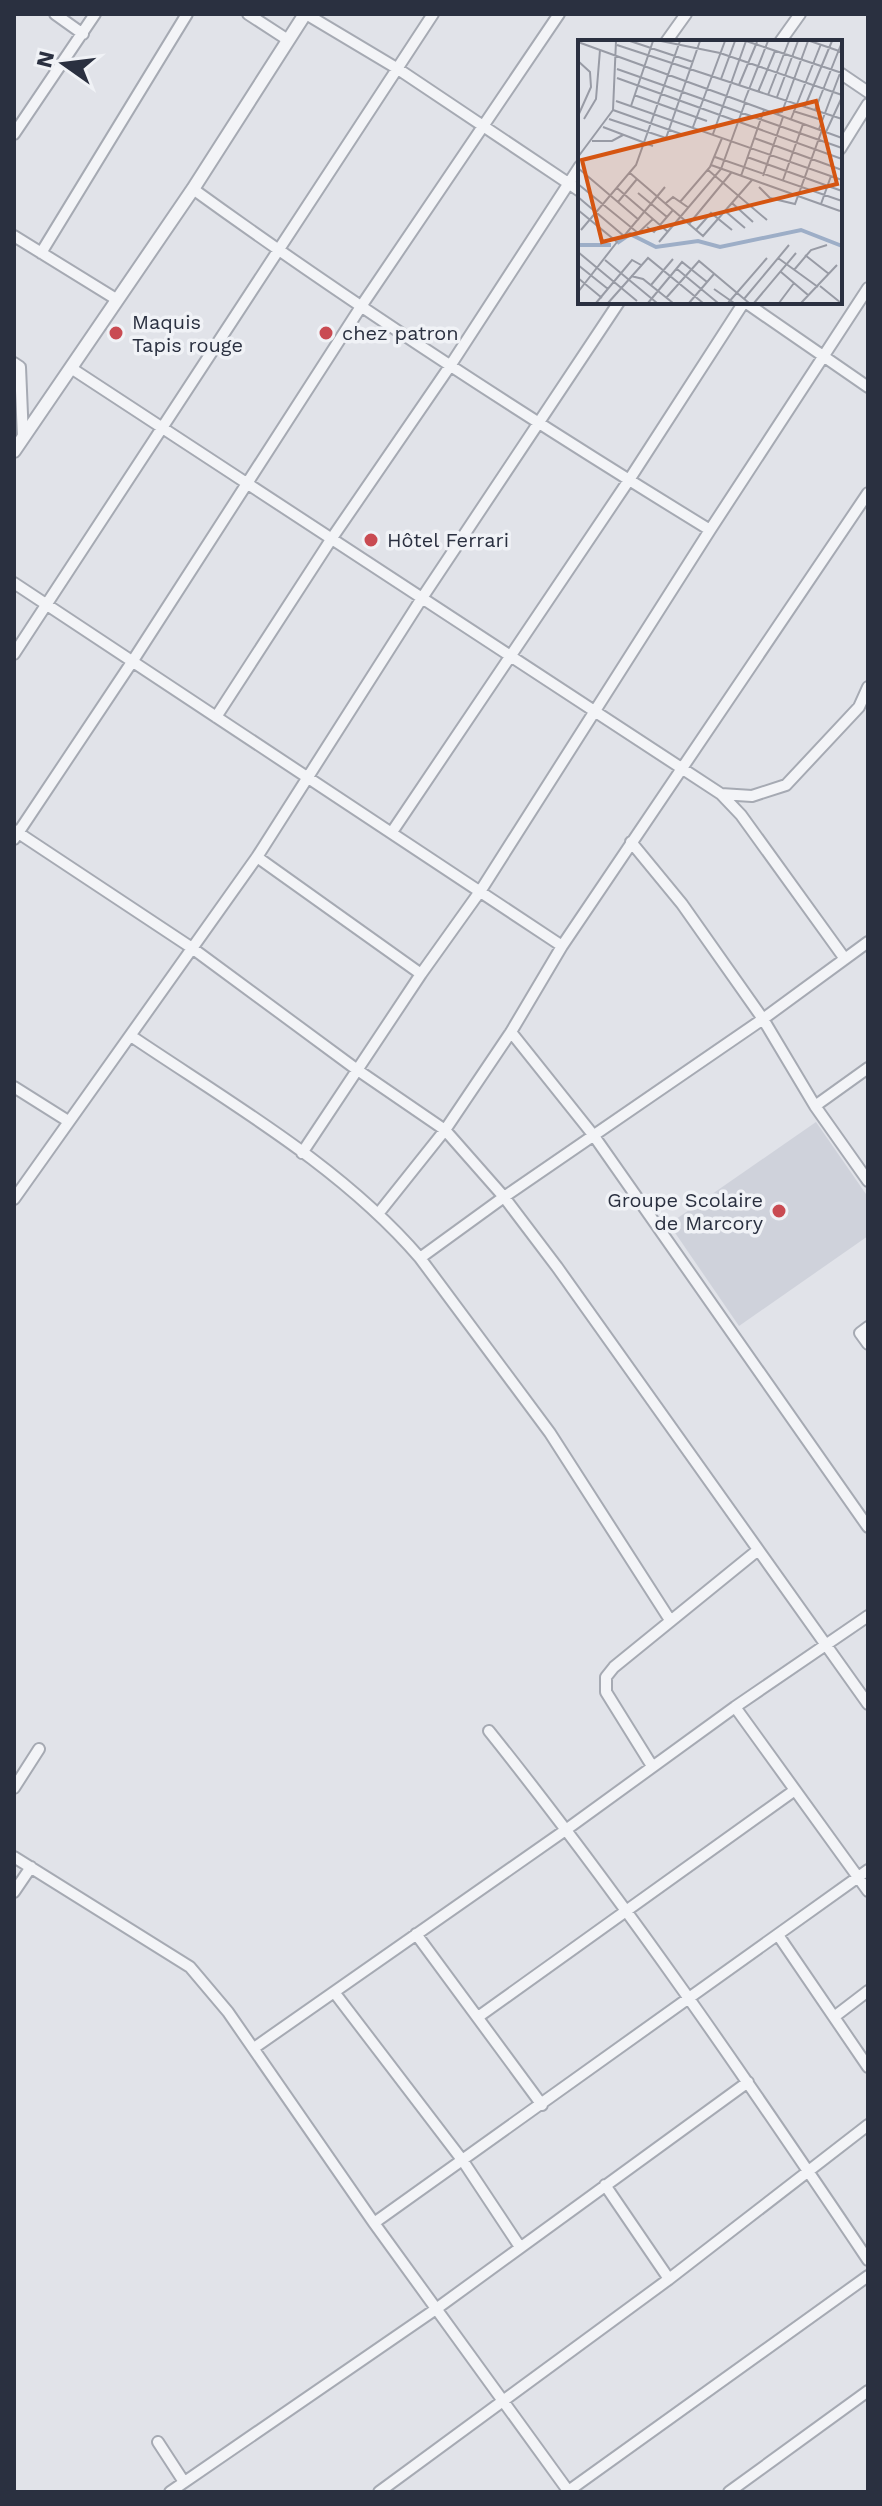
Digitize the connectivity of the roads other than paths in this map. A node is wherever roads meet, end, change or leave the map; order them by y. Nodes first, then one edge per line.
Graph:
1 (55, 14) edge
2 (95, 14) edge
3 (187, 14) edge
4 (248, 14) edge
5 (305, 14) edge
6 (433, 14) edge
7 (559, 14) edge
8 (686, 14) edge
9 (800, 14) edge
10 (83, 34) junction
11 (288, 40) junction
12 (667, 40) edge
13 (787, 40) edge
14 (398, 69) junction
15 (842, 74) edge
16 (868, 92) edge
17 (868, 104) edge
18 (18, 118) edge
19 (484, 125) junction
20 (14, 134) edge
21 (842, 146) edge
22 (578, 169) edge
23 (568, 183) junction
24 (193, 189) junction
25 (578, 190) edge
26 (14, 236) edge
27 (279, 252) junction
28 (41, 253) junction
29 (868, 288) edge
30 (116, 299) junction
31 (618, 304) edge
32 (744, 304) edge
33 (748, 304) edge
34 (362, 305) junction
35 (822, 355) junction
36 (14, 363) edge
37 (450, 366) junction
38 (71, 368) junction
39 (868, 387) edge
40 (539, 423) junction
41 (164, 427) junction
42 (23, 438) junction
43 (14, 451) edge
44 (629, 480) junction
45 (249, 482) junction
46 (868, 493) edge
47 (710, 530) junction
48 (332, 538) junction
49 (14, 583) edge
50 (422, 598) junction
51 (46, 605) junction
52 (14, 654) edge
53 (511, 656) junction
54 (132, 662) junction
55 (868, 687) edge
56 (597, 711) junction
57 (216, 717) junction
58 (681, 769) junction
59 (307, 776) junction
60 (721, 794) junction
61 (392, 832) junction
62 (15, 834) edge
63 (631, 842) junction
64 (257, 857) junction
65 (481, 890) junction
66 (868, 942) edge
67 (562, 946) junction
68 (192, 948) junction
69 (845, 959) junction
70 (421, 974) junction
71 (763, 1019) junction
72 (511, 1032) junction
73 (131, 1036) junction
74 (868, 1068) edge
75 (356, 1069) junction
76 (14, 1087) edge
77 (815, 1106) junction
78 (68, 1121) junction
79 (445, 1130) junction
80 (594, 1136) junction
81 (302, 1153) junction
82 (868, 1181) edge
83 (504, 1197) junction
84 (14, 1199) edge
85 (378, 1214) junction
86 (420, 1258) junction
87 (868, 1327) edge
88 (868, 1344) edge
89 (868, 1527) edge
90 (758, 1550) junction
91 (868, 1616) edge
92 (670, 1620) junction
93 (826, 1644) junction
94 (868, 1704) edge
95 (735, 1707) junction
96 (489, 1731) dead end
97 (39, 1749) dead end
98 (652, 1766) junction
99 (14, 1788) edge
100 (795, 1790) junction
101 (567, 1829) junction
102 (14, 1857) edge
103 (31, 1867) junction
104 (868, 1870) edge
105 (858, 1877) junction
106 (868, 1891) edge
107 (14, 1892) edge
108 (627, 1911) junction
109 (416, 1934) junction
110 (778, 1935) junction
111 (868, 1991) edge
112 (334, 1992) junction
113 (688, 1999) junction
114 (478, 2017) junction
115 (834, 2017) junction
116 (254, 2048) junction
117 (868, 2067) edge
118 (748, 2082) junction
119 (542, 2105) junction
120 (868, 2125) edge
121 (463, 2161) junction
122 (809, 2173) junction
123 (605, 2185) junction
124 (374, 2223) junction
125 (520, 2247) junction
126 (868, 2260) edge
127 (868, 2276) edge
128 (669, 2279) junction
129 (436, 2309) junction
130 (868, 2391) edge
131 (503, 2398) junction
132 (158, 2442) dead end
133 (184, 2482) junction
134 (170, 2492) edge
135 (379, 2492) edge
136 (568, 2492) edge
137 (729, 2492) edge

1 - 10 street
2 - 10 street
3 - 28 street
4 - 11 street
5 - 11 street
5 - 14 street
6 - 14 street
7 - 19 street
8 - 12 street
9 - 13 street
10 - 18 street
11 - 24 street
14 - 19 street
14 - 27 street
15 - 16 street
17 - 21 street
18 - 20 street
19 - 23 street
19 - 34 street
22 - 23 street
23 - 25 street
23 - 37 street
24 - 27 street
24 - 30 street
26 - 28 street
27 - 34 street
27 - 41 street
28 - 30 street
29 - 35 street
30 - 38 street
31 - 40 street
32 - 44 street
33 - 35 street
34 - 37 street
34 - 45 street
35 - 39 street
35 - 47 street
36 - 42 street
37 - 40 street
37 - 48 street
38 - 41 street
38 - 42 street
40 - 44 street
40 - 50 street
41 - 45 street
41 - 51 street
42 - 43 street
44 - 47 street
44 - 53 street
45 - 48 street
45 - 54 street
46 - 58 street
47 - 56 street
48 - 50 street
48 - 57 street
49 - 51 street
50 - 53 street
50 - 59 street
51 - 52 street
51 - 54 street
53 - 56 street
53 - 61 street
54 - 57 street
54 - 62 street
55 - 60 street
56 - 58 street
56 - 65 street
57 - 59 street
58 - 60 street
58 - 63 street
59 - 61 street
59 - 64 street
60 - 69 street
61 - 65 street
62 - 68 street
63 - 67 street
63 - 71 street
64 - 68 street
64 - 70 street
65 - 67 street
65 - 70 street
66 - 69 street
67 - 72 street
68 - 73 street
68 - 75 street
69 - 71 street
70 - 75 street
71 - 77 street
71 - 80 street
72 - 79 street
72 - 80 street
73 - 78 street
73 - 81 street
74 - 77 street
75 - 79 street
75 - 81 street
76 - 78 street
77 - 82 street
78 - 84 street
79 - 83 street
79 - 85 street
80 - 83 street
80 - 89 street
81 - 85 street
83 - 86 street
83 - 90 street
85 - 86 street
86 - 92 street
87 - 88 street
90 - 92 street
90 - 93 street
91 - 93 street
92 - 98 street
93 - 94 street
93 - 95 street
95 - 98 street
95 - 100 street
96 - 101 street
97 - 99 street
98 - 101 street
100 - 105 street
100 - 108 street
101 - 108 street
101 - 109 street
102 - 103 street
103 - 107 street
103 - 116 street
104 - 105 street
105 - 106 street
105 - 110 street
108 - 113 street
108 - 114 street
109 - 112 street
109 - 114 street
110 - 113 street
110 - 115 street
111 - 115 street
112 - 116 street
112 - 121 street
113 - 118 street
113 - 119 street
114 - 119 street
115 - 117 street
116 - 124 street
118 - 122 street
118 - 123 street
119 - 121 street
120 - 122 street
121 - 124 street
121 - 125 street
122 - 126 street
122 - 128 street
123 - 125 street
123 - 128 street
124 - 129 street
125 - 129 street
127 - 136 street
128 - 131 street
129 - 131 street
129 - 133 street
130 - 137 street
131 - 135 street
131 - 136 street
132 - 133 street
133 - 134 street

